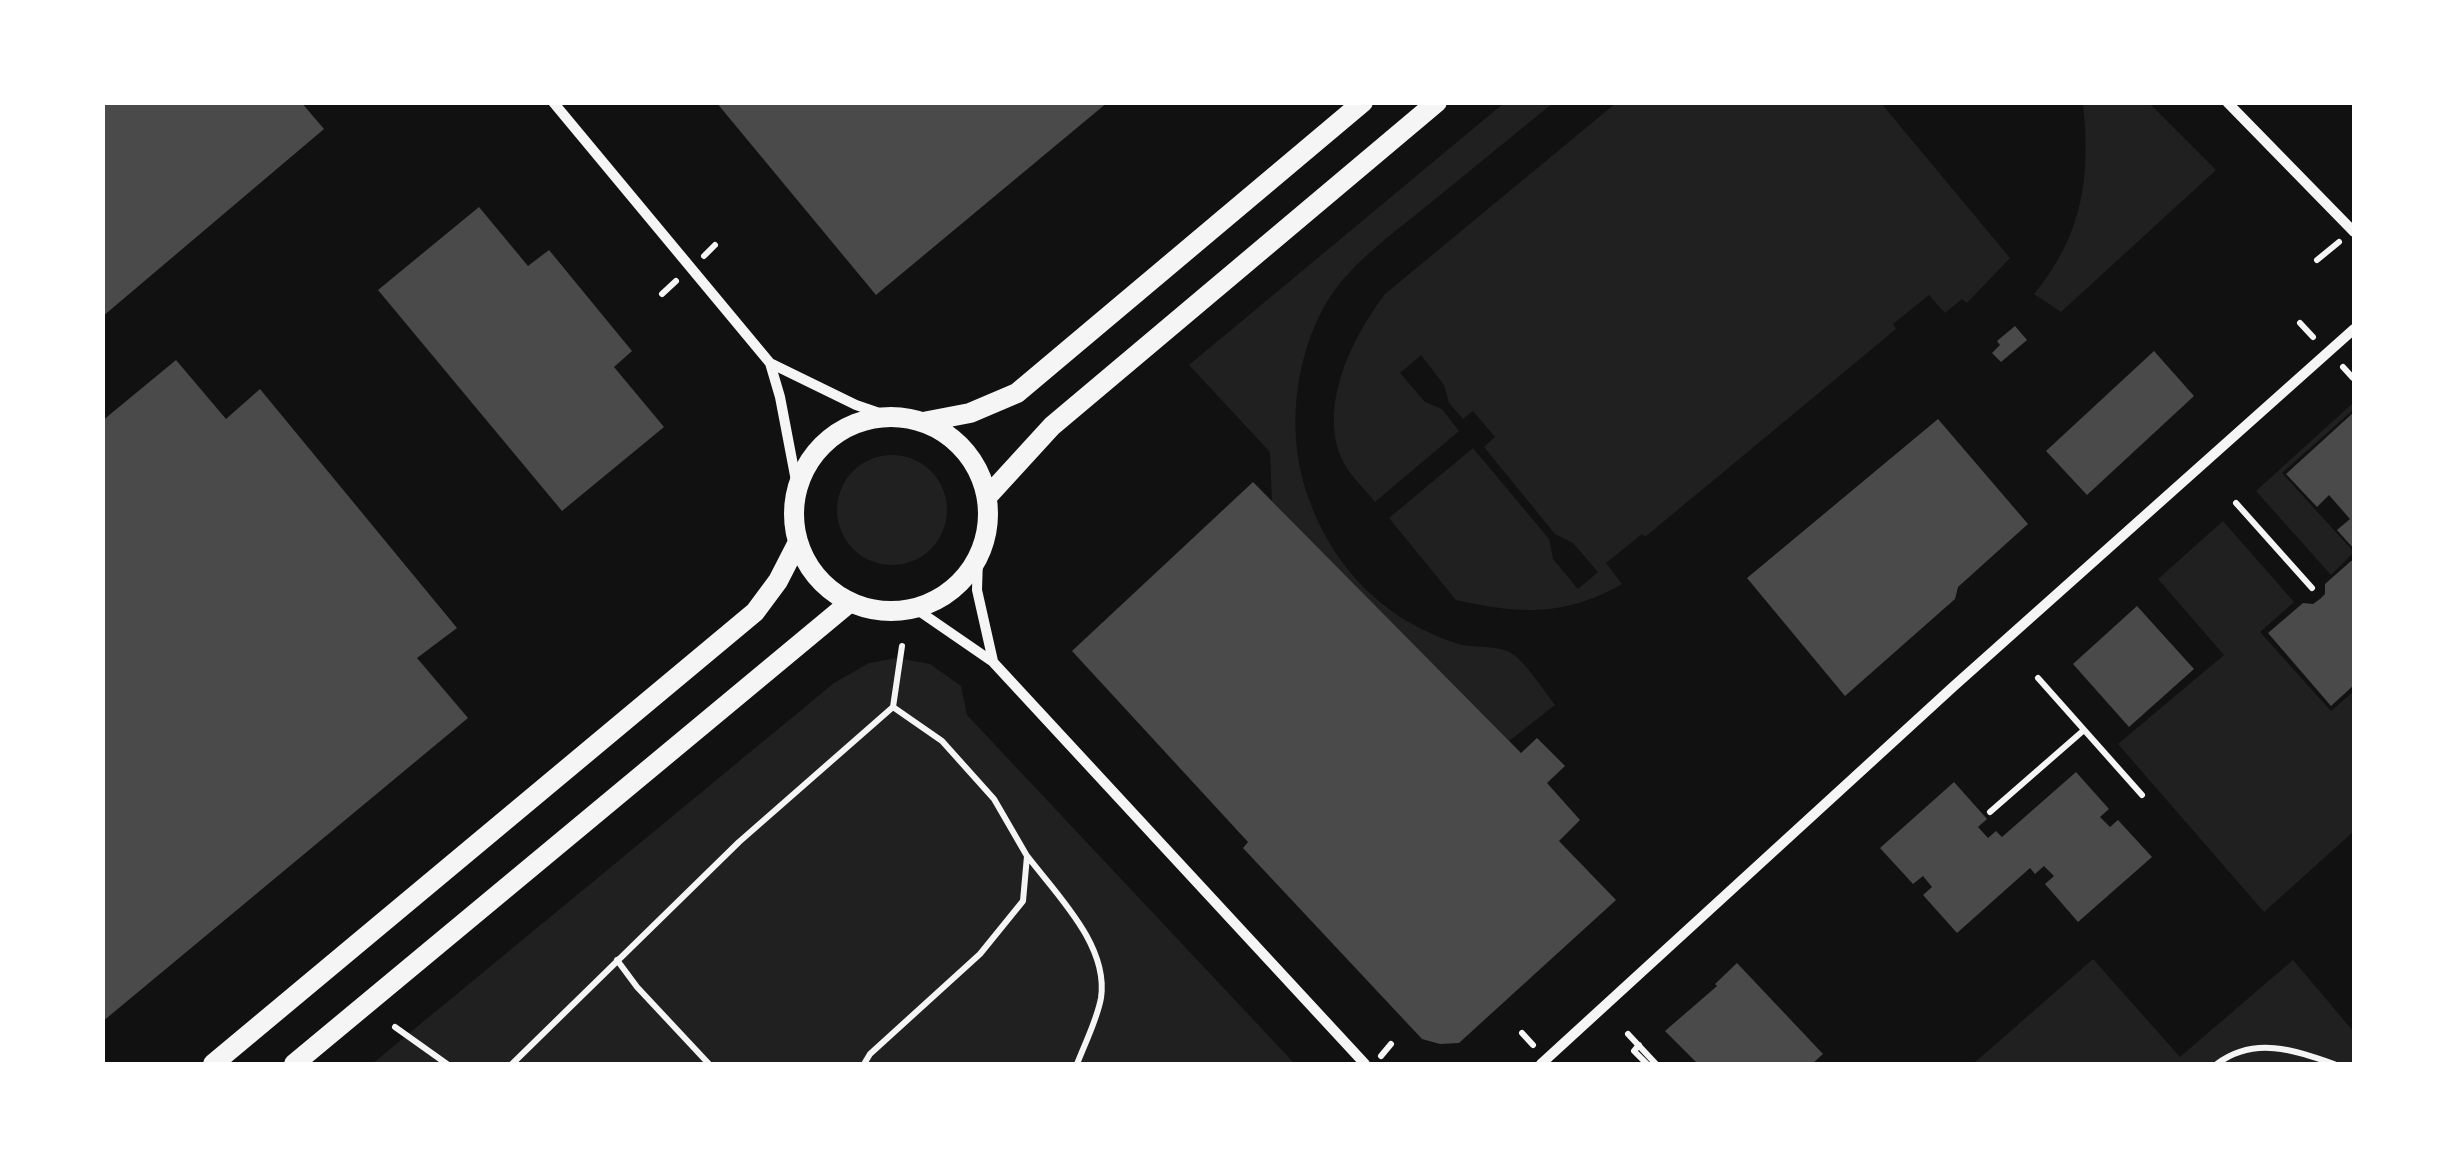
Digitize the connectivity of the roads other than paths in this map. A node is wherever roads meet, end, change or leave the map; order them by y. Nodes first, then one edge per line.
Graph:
1 (553, 102) edge
2 (1363, 102) edge
3 (1437, 102) edge
4 (2227, 102) edge
5 (2354, 232) edge
6 (2354, 329) edge
7 (770, 363) junction
8 (891, 417) junction
9 (923, 422) junction
10 (796, 486) junction
11 (987, 496) junction
12 (797, 544) junction
13 (978, 558) junction
14 (849, 602) junction
15 (916, 609) junction
16 (993, 662) junction
17 (213, 1064) edge
18 (294, 1064) edge
19 (1365, 1064) edge
20 (1542, 1064) edge

1 - 7 street
2 - 9 main road
3 - 11 main road
4 - 5 street
6 - 20 street
7 - 8 street
7 - 10 street
8 - 9 main road
8 - 10 main road
9 - 11 main road
10 - 12 main road
11 - 13 main road
12 - 14 main road
12 - 17 main road
13 - 15 main road
13 - 16 street
14 - 15 main road
14 - 18 main road
15 - 16 street
16 - 19 street

